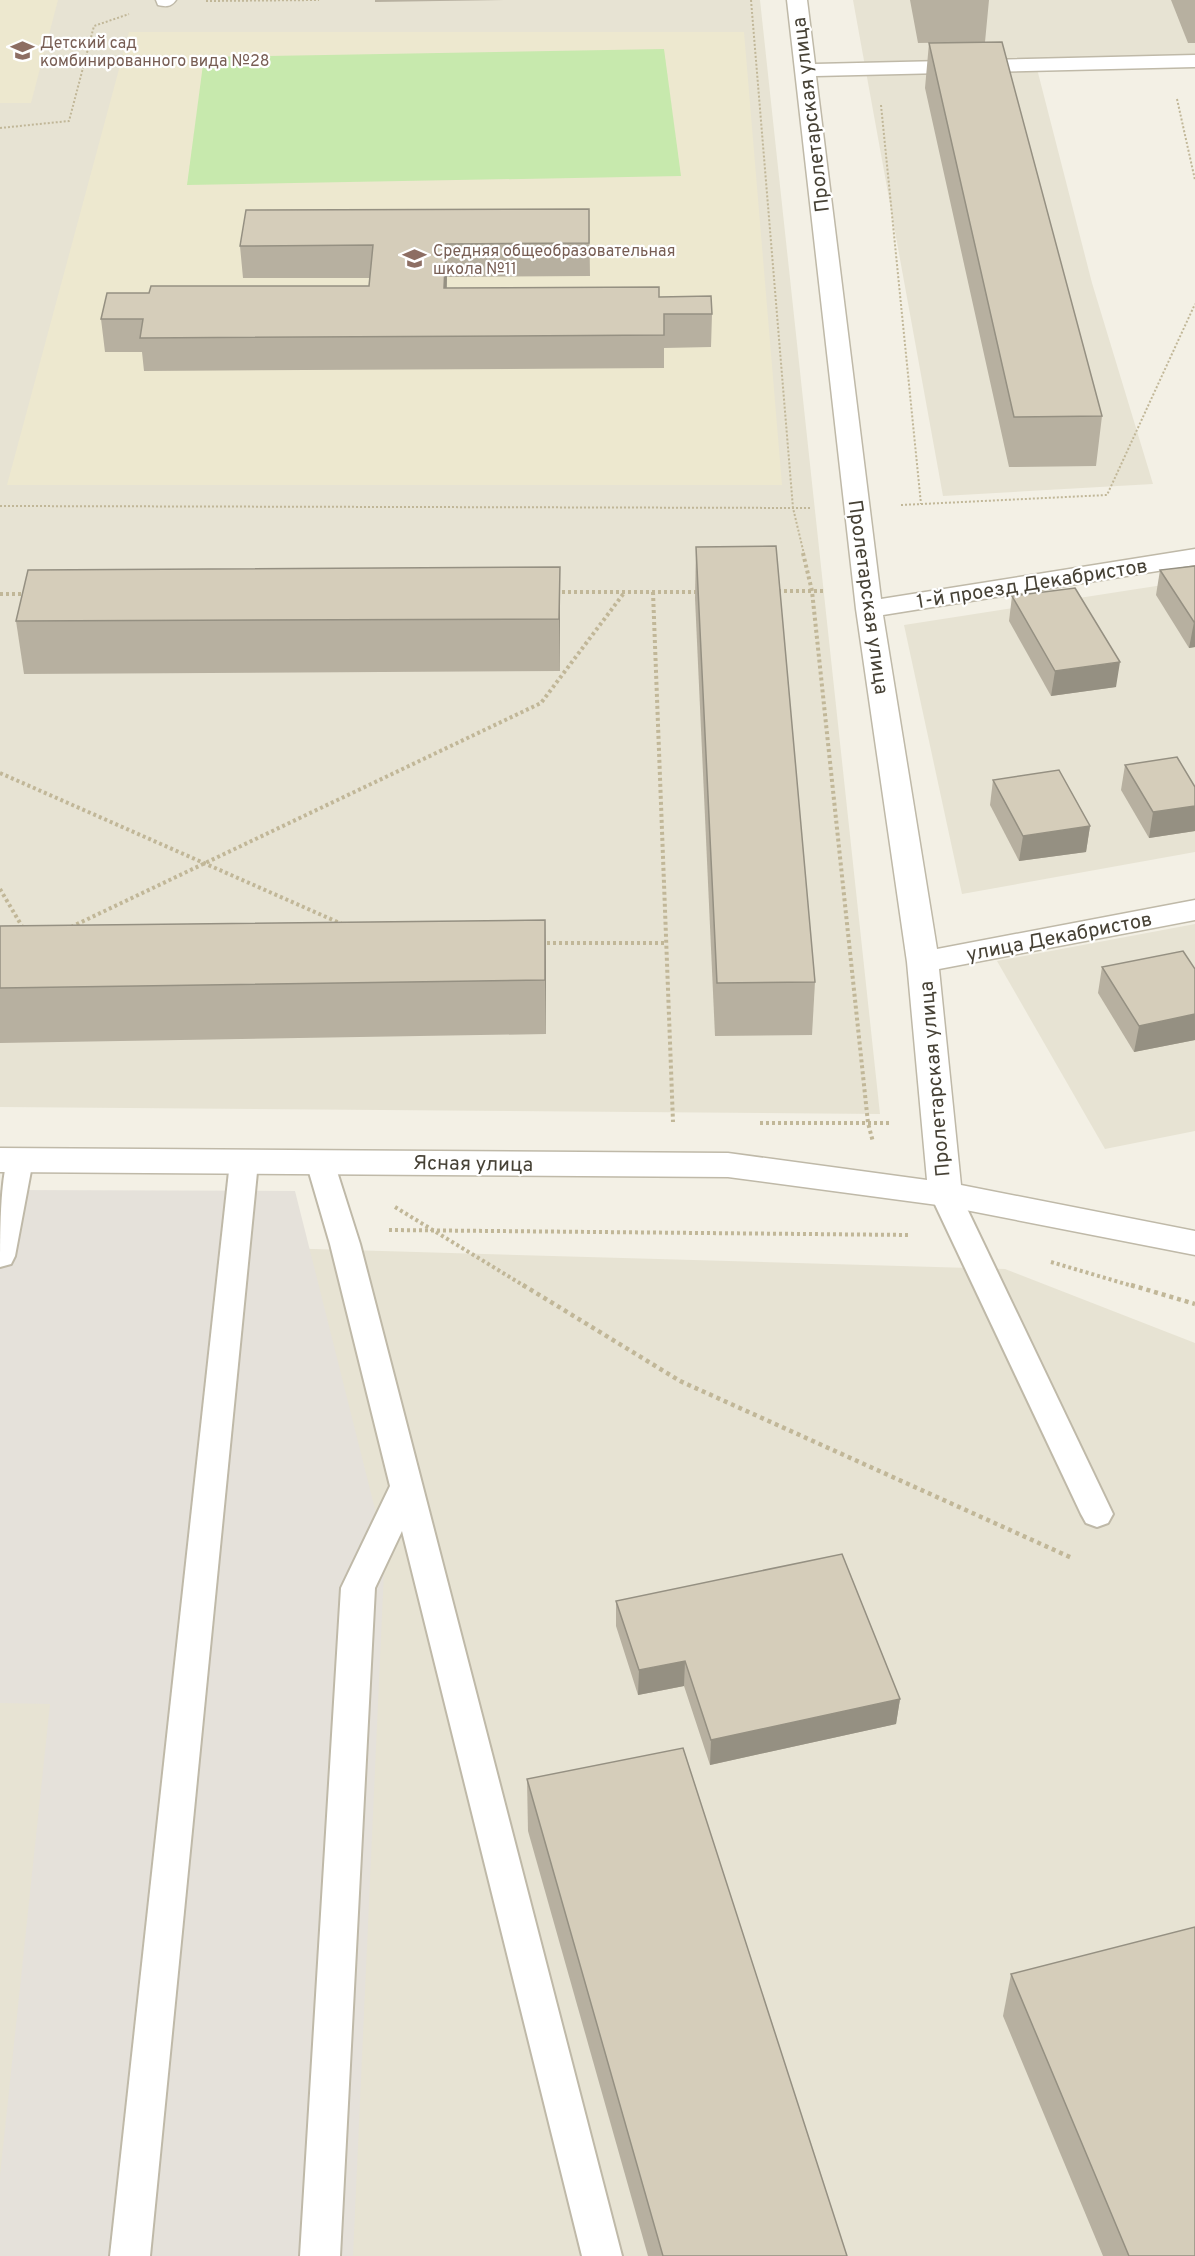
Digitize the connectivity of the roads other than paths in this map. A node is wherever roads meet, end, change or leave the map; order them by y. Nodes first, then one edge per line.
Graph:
1 (797, 0) edge
2 (1195, 61) edge
3 (804, 70) junction
4 (1195, 557) edge
5 (868, 600) junction
6 (1195, 910) edge
7 (923, 962) junction
8 (10, 1160) edge
9 (244, 1162) junction
10 (320, 1162) junction
11 (945, 1194) junction
12 (1195, 1243) edge
13 (0, 1256) edge
14 (406, 1487) junction
15 (1097, 1514) dead end
16 (130, 2256) edge
17 (320, 2256) edge
18 (602, 2256) edge

1 - 3 street, Пролетарская улица
2 - 3 street
3 - 5 street, Пролетарская улица
4 - 5 street, 1-й проезд Декабристов
5 - 7 street, Пролетарская улица
6 - 7 street, улица Декабристов
7 - 11 street, Пролетарская улица
8 - 9 street, Ясная улица
8 - 13 lane
9 - 10 street, Ясная улица
9 - 16 lane
10 - 11 street, Ясная улица
10 - 14 lane
11 - 12 street, Ясная улица
11 - 15 lane
14 - 17 lane
14 - 18 lane

